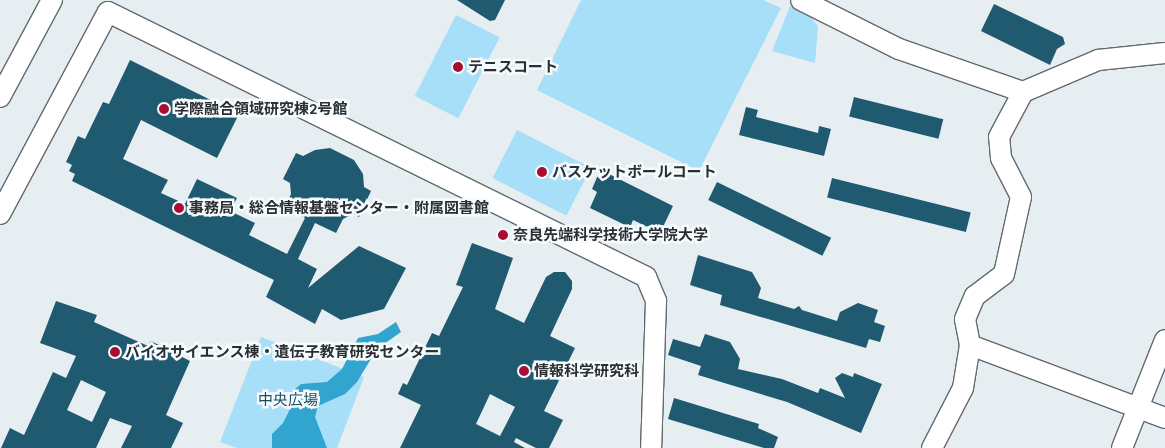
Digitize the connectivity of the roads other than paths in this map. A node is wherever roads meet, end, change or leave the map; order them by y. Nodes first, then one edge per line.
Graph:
1 (52, 0) edge
2 (801, 0) edge
3 (1165, 53) edge
4 (1023, 92) junction
5 (0, 98) edge
6 (0, 214) edge
7 (1165, 340) edge
8 (970, 345) junction
9 (1138, 408) junction
10 (1165, 418) edge
11 (651, 448) edge
12 (932, 448) edge
13 (1122, 448) edge

1 - 5 street
2 - 4 street
3 - 4 street
4 - 8 street
6 - 11 street
7 - 9 street
8 - 9 street
8 - 12 street
9 - 10 street
9 - 13 street

